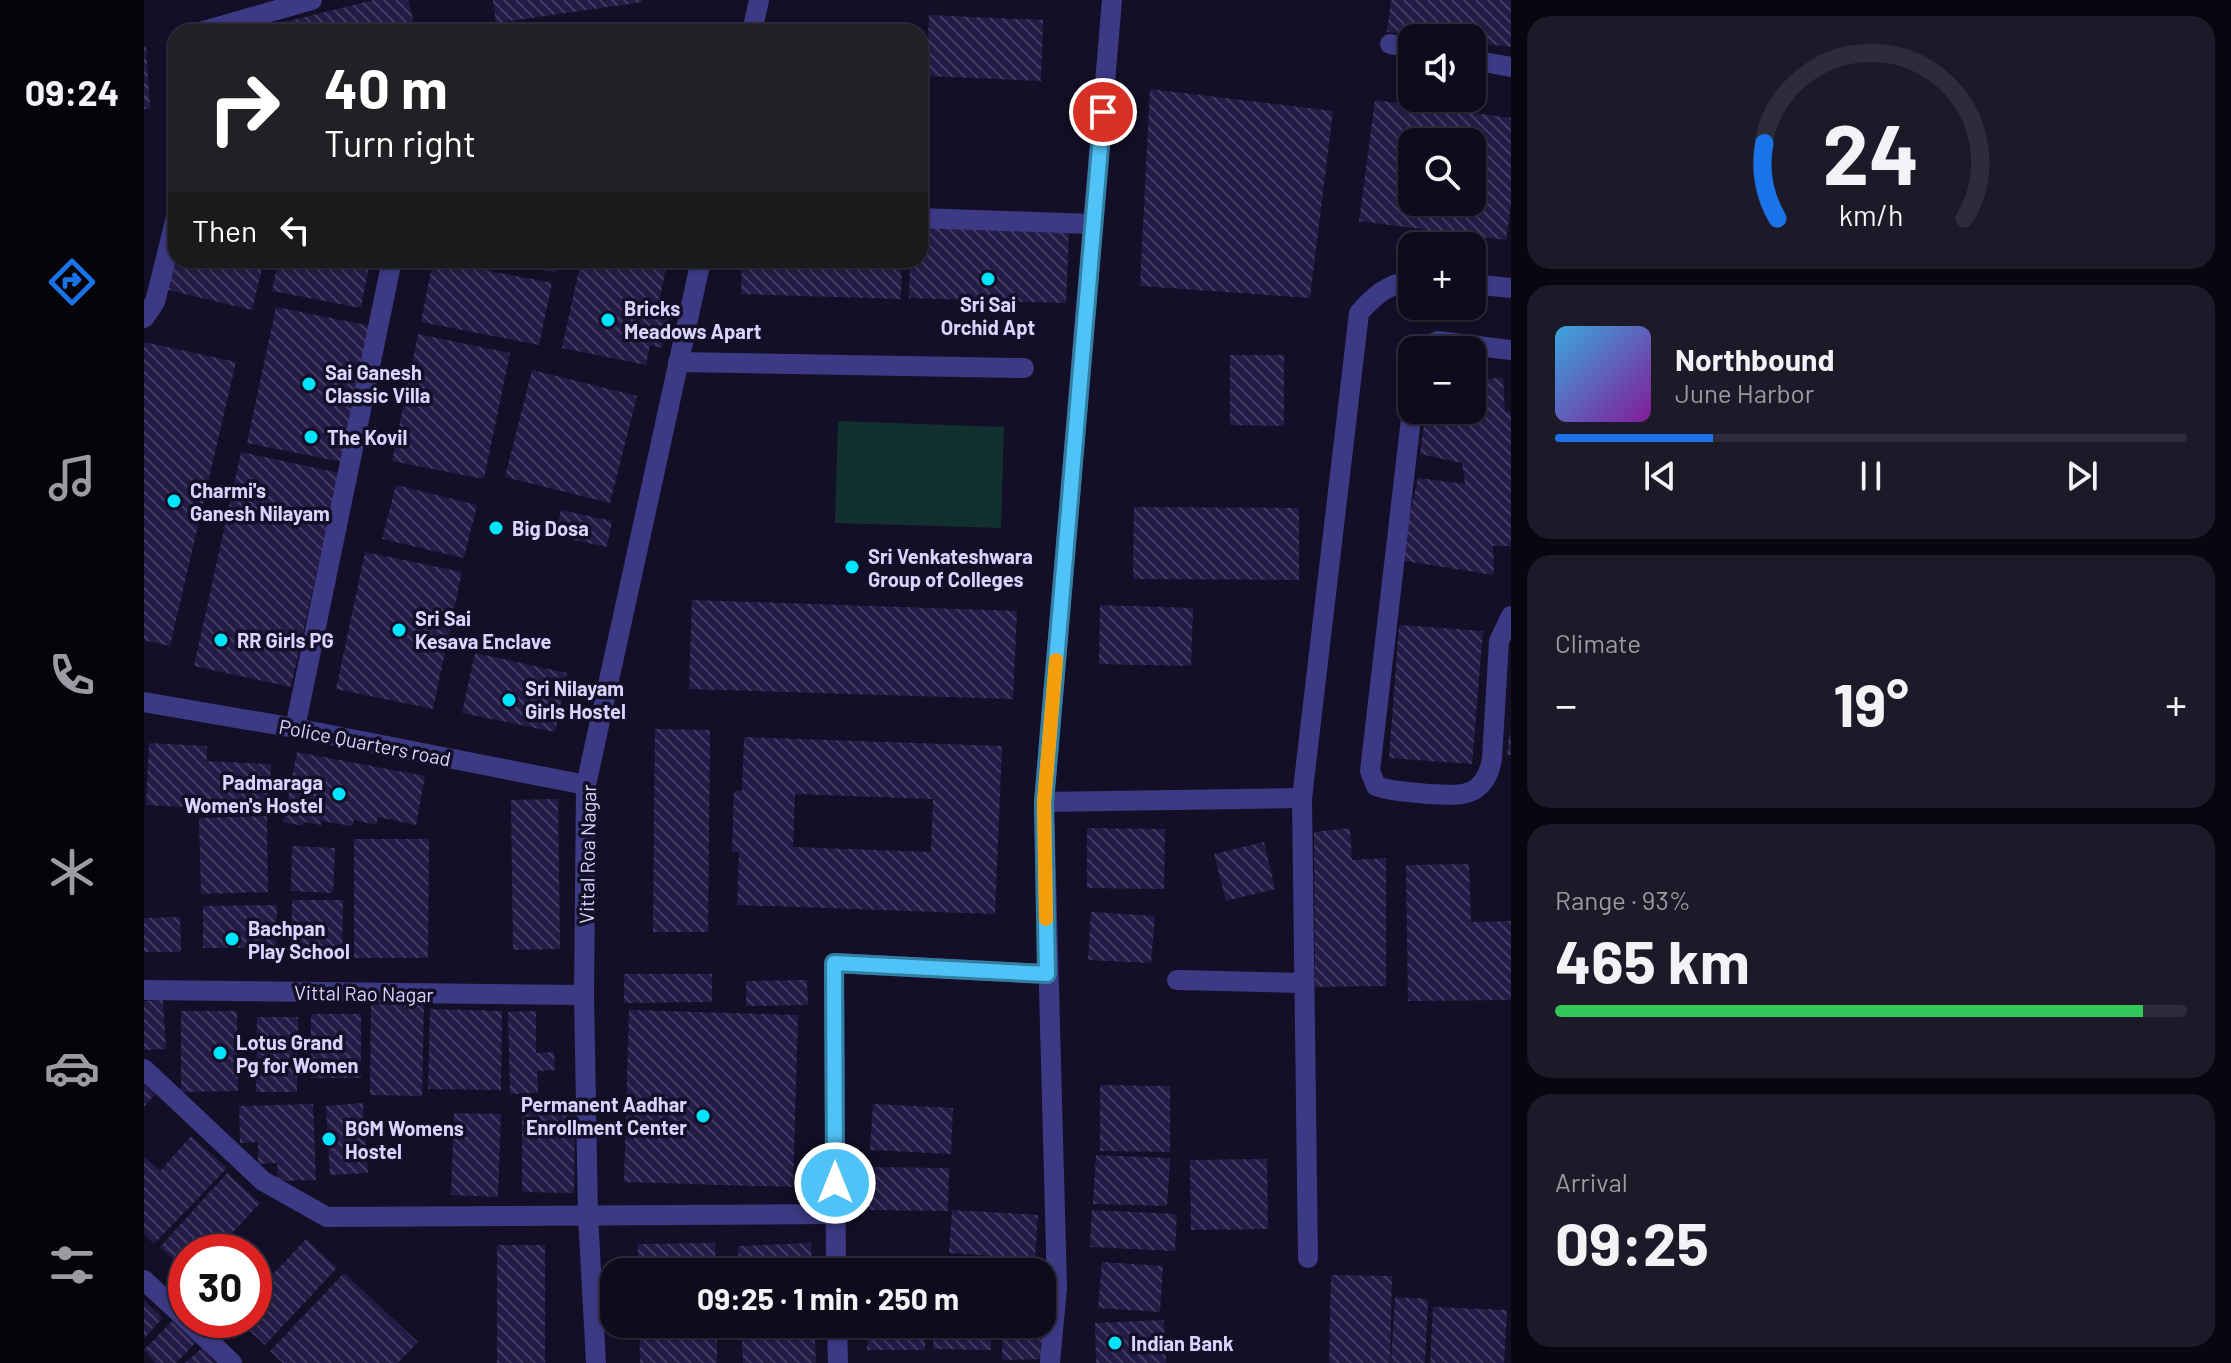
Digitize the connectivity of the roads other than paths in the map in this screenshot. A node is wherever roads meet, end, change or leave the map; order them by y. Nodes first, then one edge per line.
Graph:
1 (312, 0) edge
2 (759, 0) edge
3 (1112, 0) edge
4 (228, 24) edge
5 (754, 24) edge
6 (1390, 44) dead end
7 (1398, 45) edge
8 (1486, 63) edge
9 (1511, 67) edge
10 (928, 218) edge
11 (1093, 224) junction
12 (168, 249) edge
13 (390, 268) edge
14 (699, 268) edge
15 (1398, 282) edge
16 (1486, 285) edge
17 (1511, 288) edge
18 (144, 318) edge
19 (1486, 347) edge
20 (1511, 350) edge
21 (678, 362) junction
22 (1024, 368) dead end
23 (1410, 424) edge
24 (1511, 616) edge
25 (144, 702) edge
26 (295, 728) junction
27 (586, 785) junction
28 (1302, 798) junction
29 (1044, 802) junction
30 (1047, 974) junction
31 (1177, 980) dead end
32 (1303, 983) junction
33 (144, 990) edge
34 (584, 995) junction
35 (144, 1069) edge
36 (835, 1214) junction
37 (588, 1215) junction
38 (836, 1258) edge
39 (1308, 1258) dead end
40 (144, 1280) edge
41 (168, 1303) edge
42 (205, 1338) edge
43 (837, 1338) edge
44 (232, 1363) edge
45 (596, 1363) edge
46 (838, 1363) edge
47 (1050, 1363) edge

1 - 4 street
2 - 5 street
3 - 11 street
6 - 7 street
8 - 9 street
10 - 11 street
11 - 29 street
12 - 18 street
13 - 26 street
14 - 21 street, Vittal Roa Nagar
15 - 28 street
16 - 17 street
19 - 20 street
21 - 22 street
21 - 27 street, Vittal Roa Nagar
23 - 24 street
25 - 26 street, Police Quarters road
26 - 27 street, Police Quarters road
27 - 34 street, Vittal Roa Nagar
28 - 29 street
28 - 32 street
29 - 30 street
30 - 36 street
30 - 47 street
31 - 32 street
32 - 39 street
33 - 34 street, Vittal Rao Nagar
34 - 37 street, Vittal Roa Nagar
35 - 37 street
36 - 37 street
36 - 38 street
37 - 45 street, Vittal Roa Nagar
40 - 41 street
42 - 44 street
43 - 46 street

